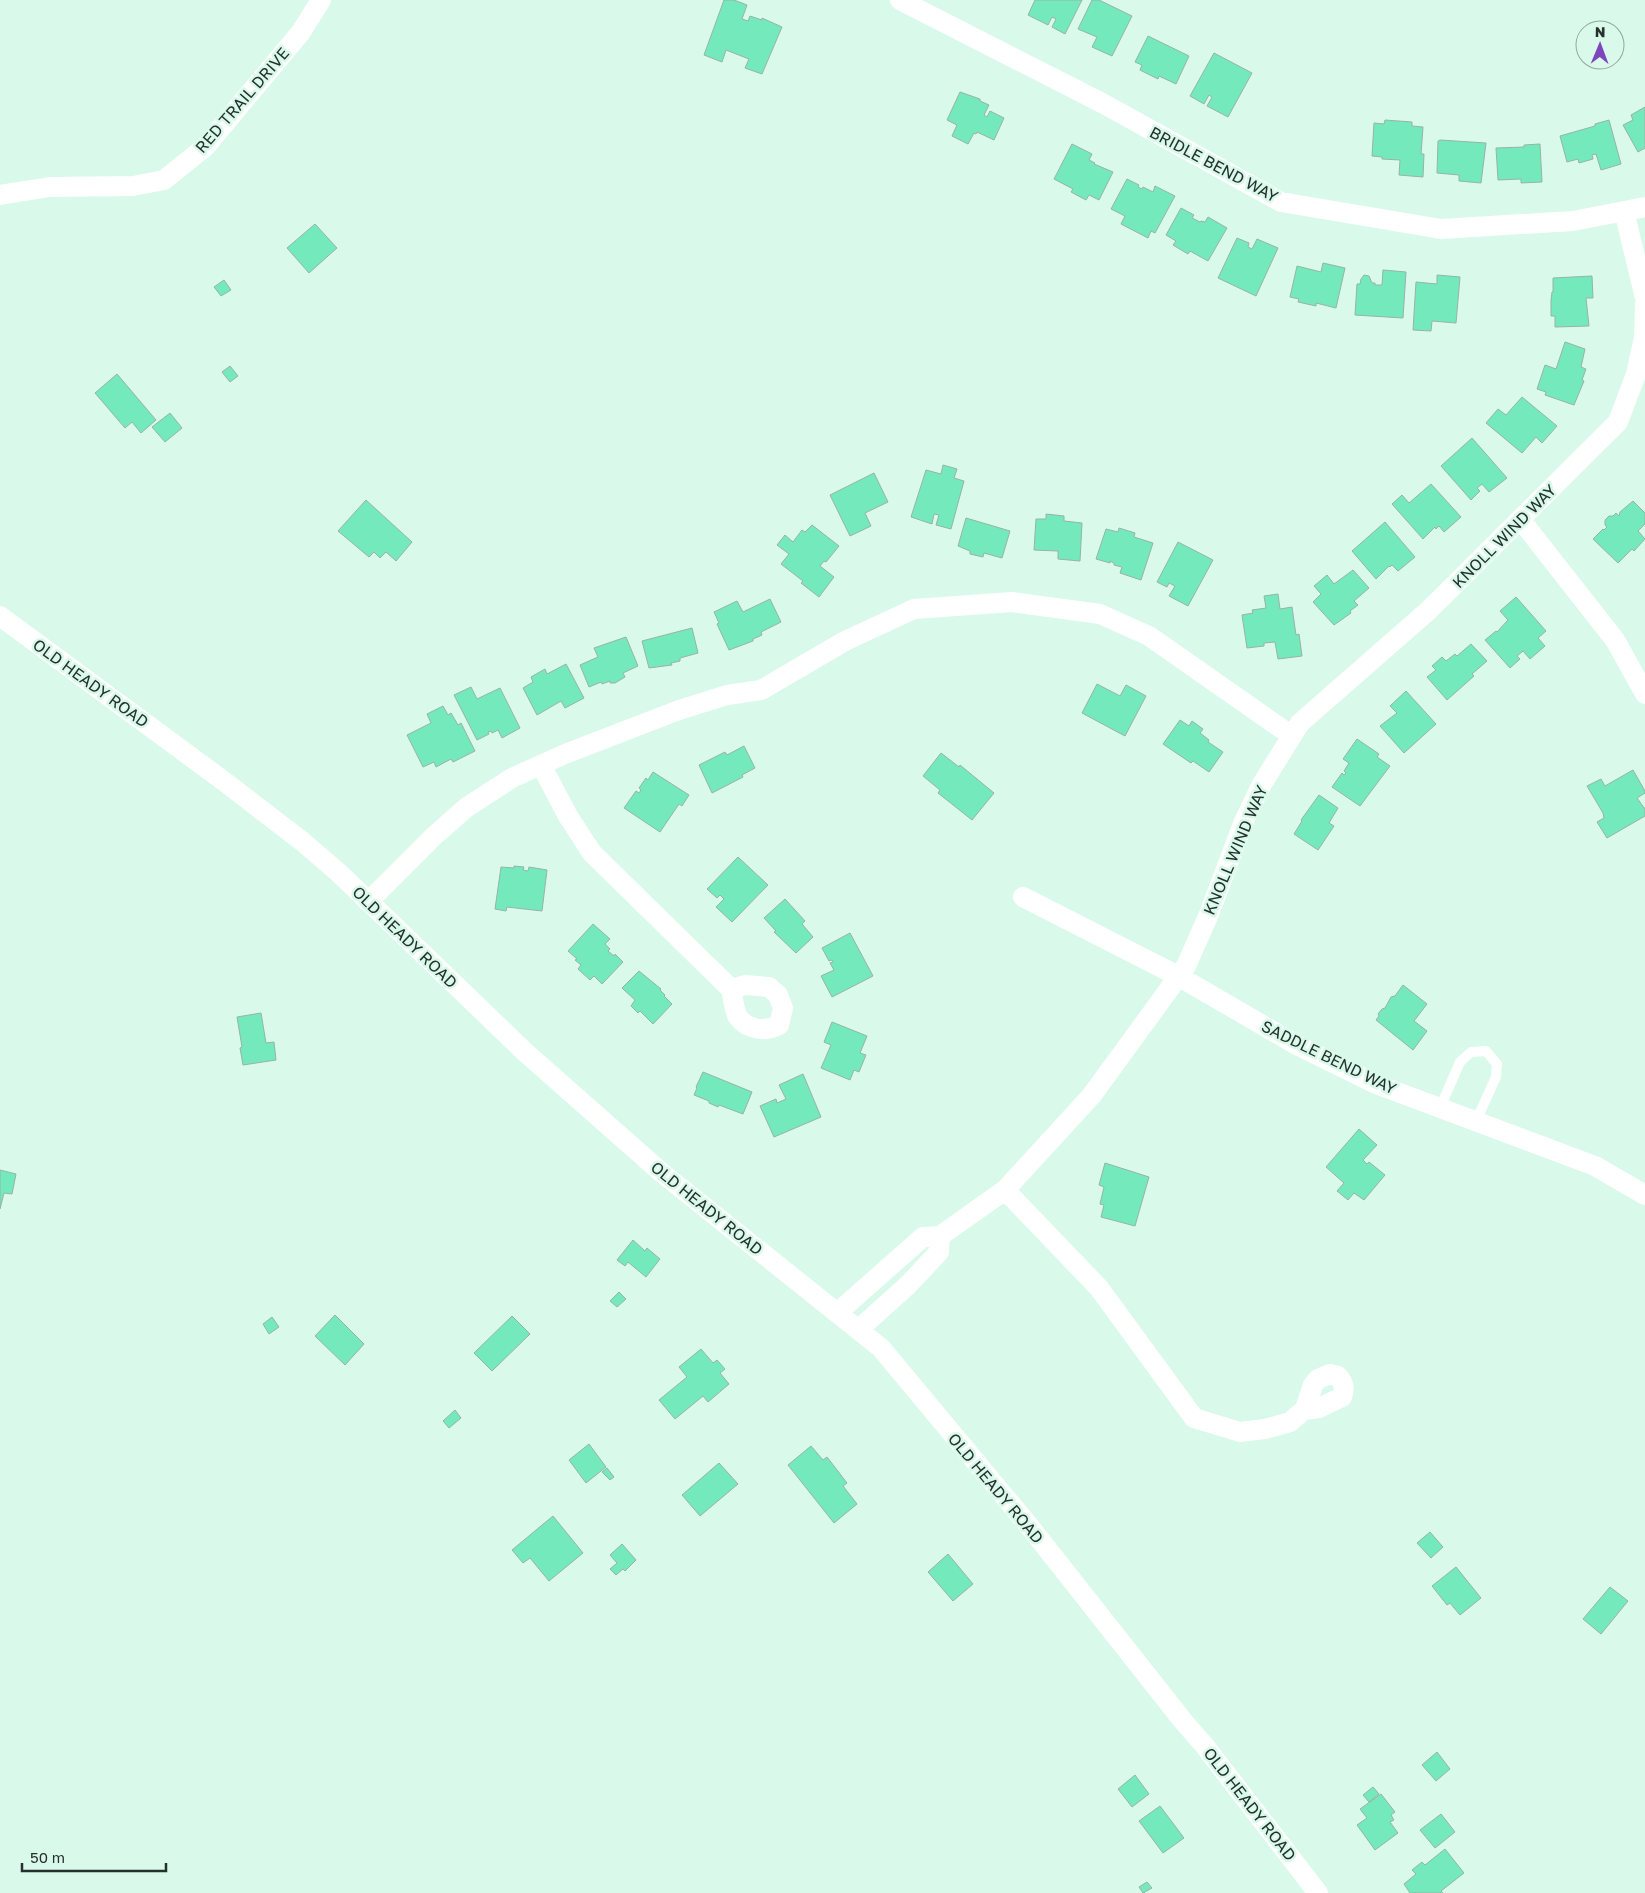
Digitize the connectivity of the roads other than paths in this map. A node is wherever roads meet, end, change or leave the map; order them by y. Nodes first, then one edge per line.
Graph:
1 (321, 0) edge
2 (900, 0) edge
3 (0, 195) edge
4 (1645, 207) edge
5 (1624, 211) junction
6 (1645, 298) edge
7 (1645, 302) edge
8 (1520, 520) junction
9 (0, 616) edge
10 (1645, 694) edge
11 (1292, 736) junction
12 (541, 765) junction
13 (1023, 897) dead end
14 (368, 902) junction
15 (1178, 976) junction
16 (731, 989) dead end
17 (1440, 1108) junction
18 (1476, 1122) junction
19 (1005, 1190) junction
20 (1645, 1195) edge
21 (940, 1236) junction
22 (837, 1313) junction
23 (858, 1329) junction
24 (1304, 1410) dead end
25 (1318, 1893) edge

1 - 3 street, RED TRAIL DRIVE
2 - 5 street, BRIDLE BEND WAY
4 - 5 street, BRIDLE BEND WAY
5 - 6 street
7 - 8 street, KNOLL WIND WAY
8 - 10 street
8 - 11 street, KNOLL WIND WAY
9 - 14 street, OLD HEADY ROAD
11 - 12 street
11 - 15 street, KNOLL WIND WAY
12 - 14 street
12 - 16 street
13 - 15 street, SADDLE BEND WAY
14 - 22 street, OLD HEADY ROAD
15 - 17 street, SADDLE BEND WAY
15 - 19 street, KNOLL WIND WAY
17 - 18 street, SADDLE BEND WAY
17 - 18 lane
18 - 20 street, SADDLE BEND WAY
19 - 21 street, KNOLL WIND WAY
19 - 24 street
21 - 22 street, KNOLL WIND WAY
21 - 23 street
22 - 23 street, OLD HEADY ROAD
23 - 25 street, OLD HEADY ROAD

